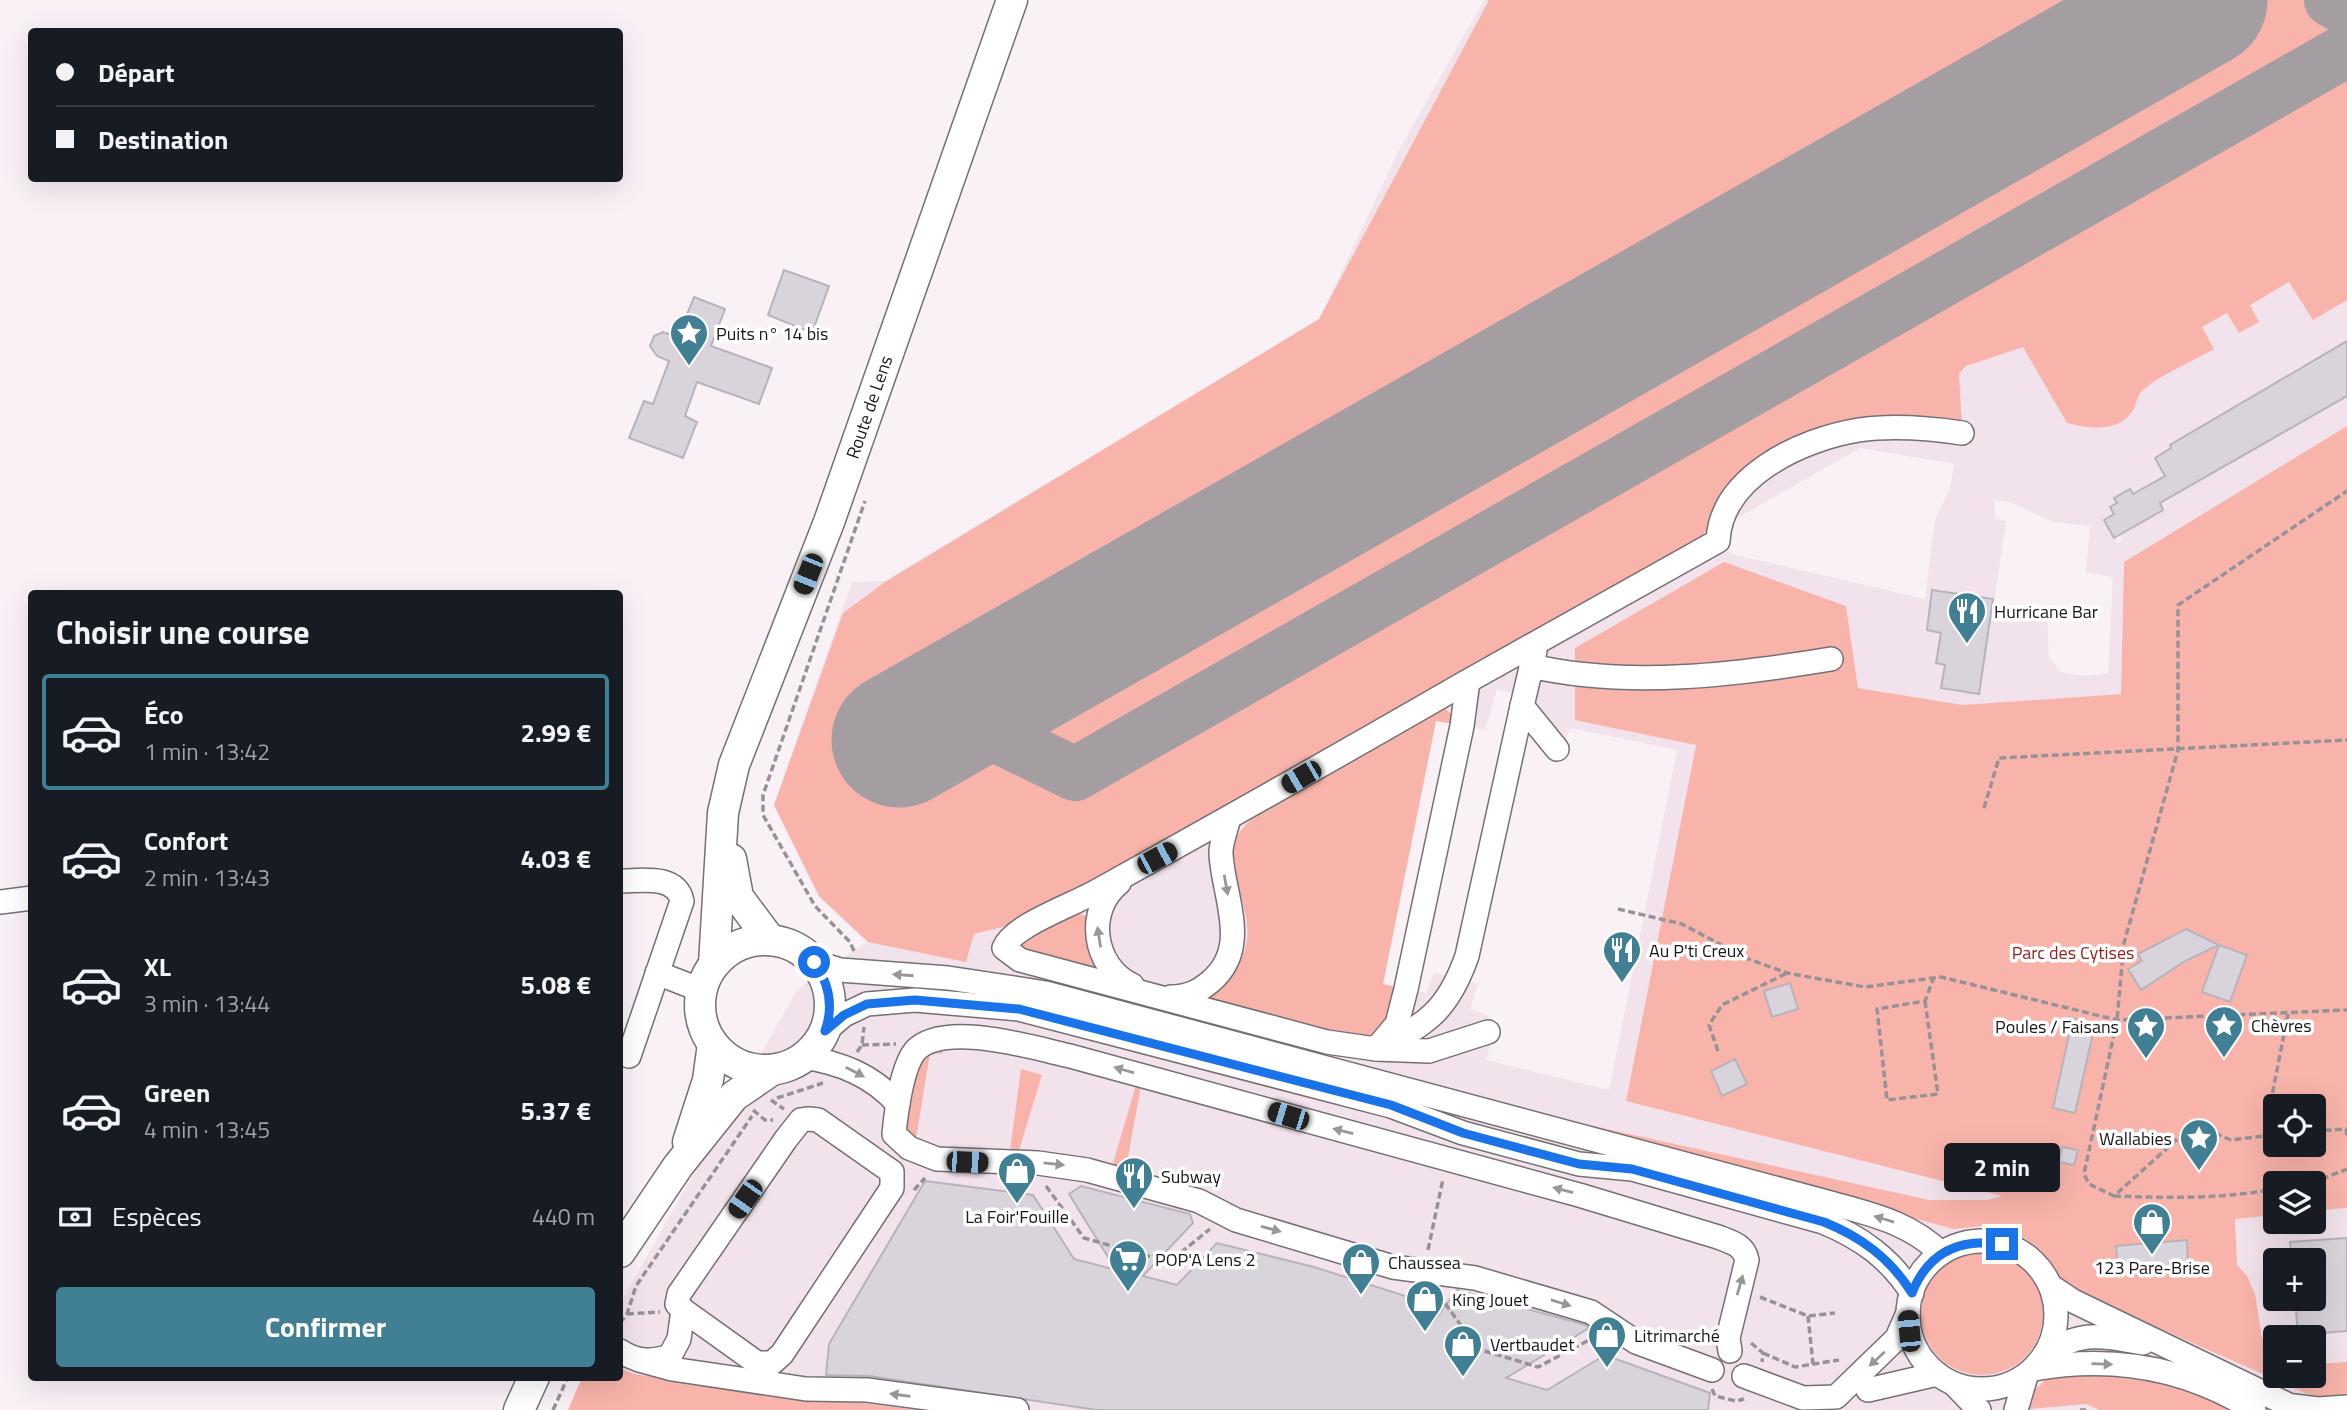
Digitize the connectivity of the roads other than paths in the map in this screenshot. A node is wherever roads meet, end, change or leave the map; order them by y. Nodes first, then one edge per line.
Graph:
1 (1012, 0) edge
2 (1962, 433) dead end
3 (1534, 655) junction
4 (1831, 659) dead end
5 (1468, 681) junction
6 (1522, 706) junction
7 (1557, 749) dead end
8 (723, 813) junction
9 (1229, 818) junction
10 (1135, 870) junction
11 (623, 881) edge
12 (28, 898) edge
13 (0, 902) edge
14 (770, 940) junction
15 (814, 962) junction
16 (714, 964) junction
17 (657, 973) junction
18 (701, 990) junction
19 (1149, 994) junction
20 (825, 1031) junction
21 (1489, 1032) dead end
22 (1327, 1042) junction
23 (713, 1044) junction
24 (1376, 1049) junction
25 (629, 1056) dead end
26 (803, 1057) junction
27 (1319, 1068) junction
28 (772, 1070) junction
29 (898, 1104) junction
30 (894, 1134) junction
31 (866, 1151) junction
32 (678, 1166) junction
33 (933, 1168) junction
34 (892, 1188) junction
35 (627, 1242) edge
36 (1941, 1253) junction
37 (2052, 1287) junction
38 (1910, 1303) junction
39 (683, 1310) junction
40 (2170, 1347) junction
41 (1730, 1351) junction
42 (629, 1355) edge
43 (2035, 1367) junction
44 (1711, 1377) junction
45 (1946, 1379) junction
46 (532, 1381) edge
47 (1745, 1387) junction
48 (1868, 1390) dead end
49 (1822, 1403) edge
50 (2347, 1407) edge
51 (2297, 1408) edge
52 (519, 1410) edge
53 (1017, 1410) edge
54 (1979, 1410) edge
55 (2016, 1410) edge
56 (2254, 1410) edge

1 - 8 main road, Route de Lens
2 - 3 street
3 - 4 street
3 - 5 street
3 - 6 street
5 - 9 street
5 - 24 street
6 - 7 street
6 - 24 street
8 - 14 main road, Route de Lens
8 - 16 main road, Route de Lens
9 - 10 street
9 -> 19 street
19 -> 10 street
10 - 19 street
11 - 17 street
12 - 13 street
14 - 15 main road
14 - 16 main road
15 - 20 main road
27 -> 15 street
16 - 18 main road
17 - 18 street
17 - 25 street
18 - 23 main road
19 - 22 street
20 - 26 main road
20 - 38 street
21 - 24 street
22 - 24 street
22 - 27 street
23 - 28 main road
23 - 32 main road
26 - 28 main road
26 -> 29 street
36 -> 27 street
28 - 32 main road
29 - 30 street
41 -> 29 street
30 - 31 street
30 - 33 street
31 - 34 street
31 - 39 street
32 - 35 main road
33 - 34 street
33 -> 44 street
34 - 39 street
36 - 37 street
36 - 38 street
37 - 40 street
37 - 43 street
38 - 45 street
38 -> 49 street
39 - 42 street
40 - 43 street
40 - 51 street
41 - 44 street
41 - 47 street
53 -> 42 street
43 - 45 street
43 - 55 street
43 -> 56 street
44 - 47 street
45 - 48 street
45 - 54 street
46 - 52 main road
47 - 49 street
50 - 51 street

